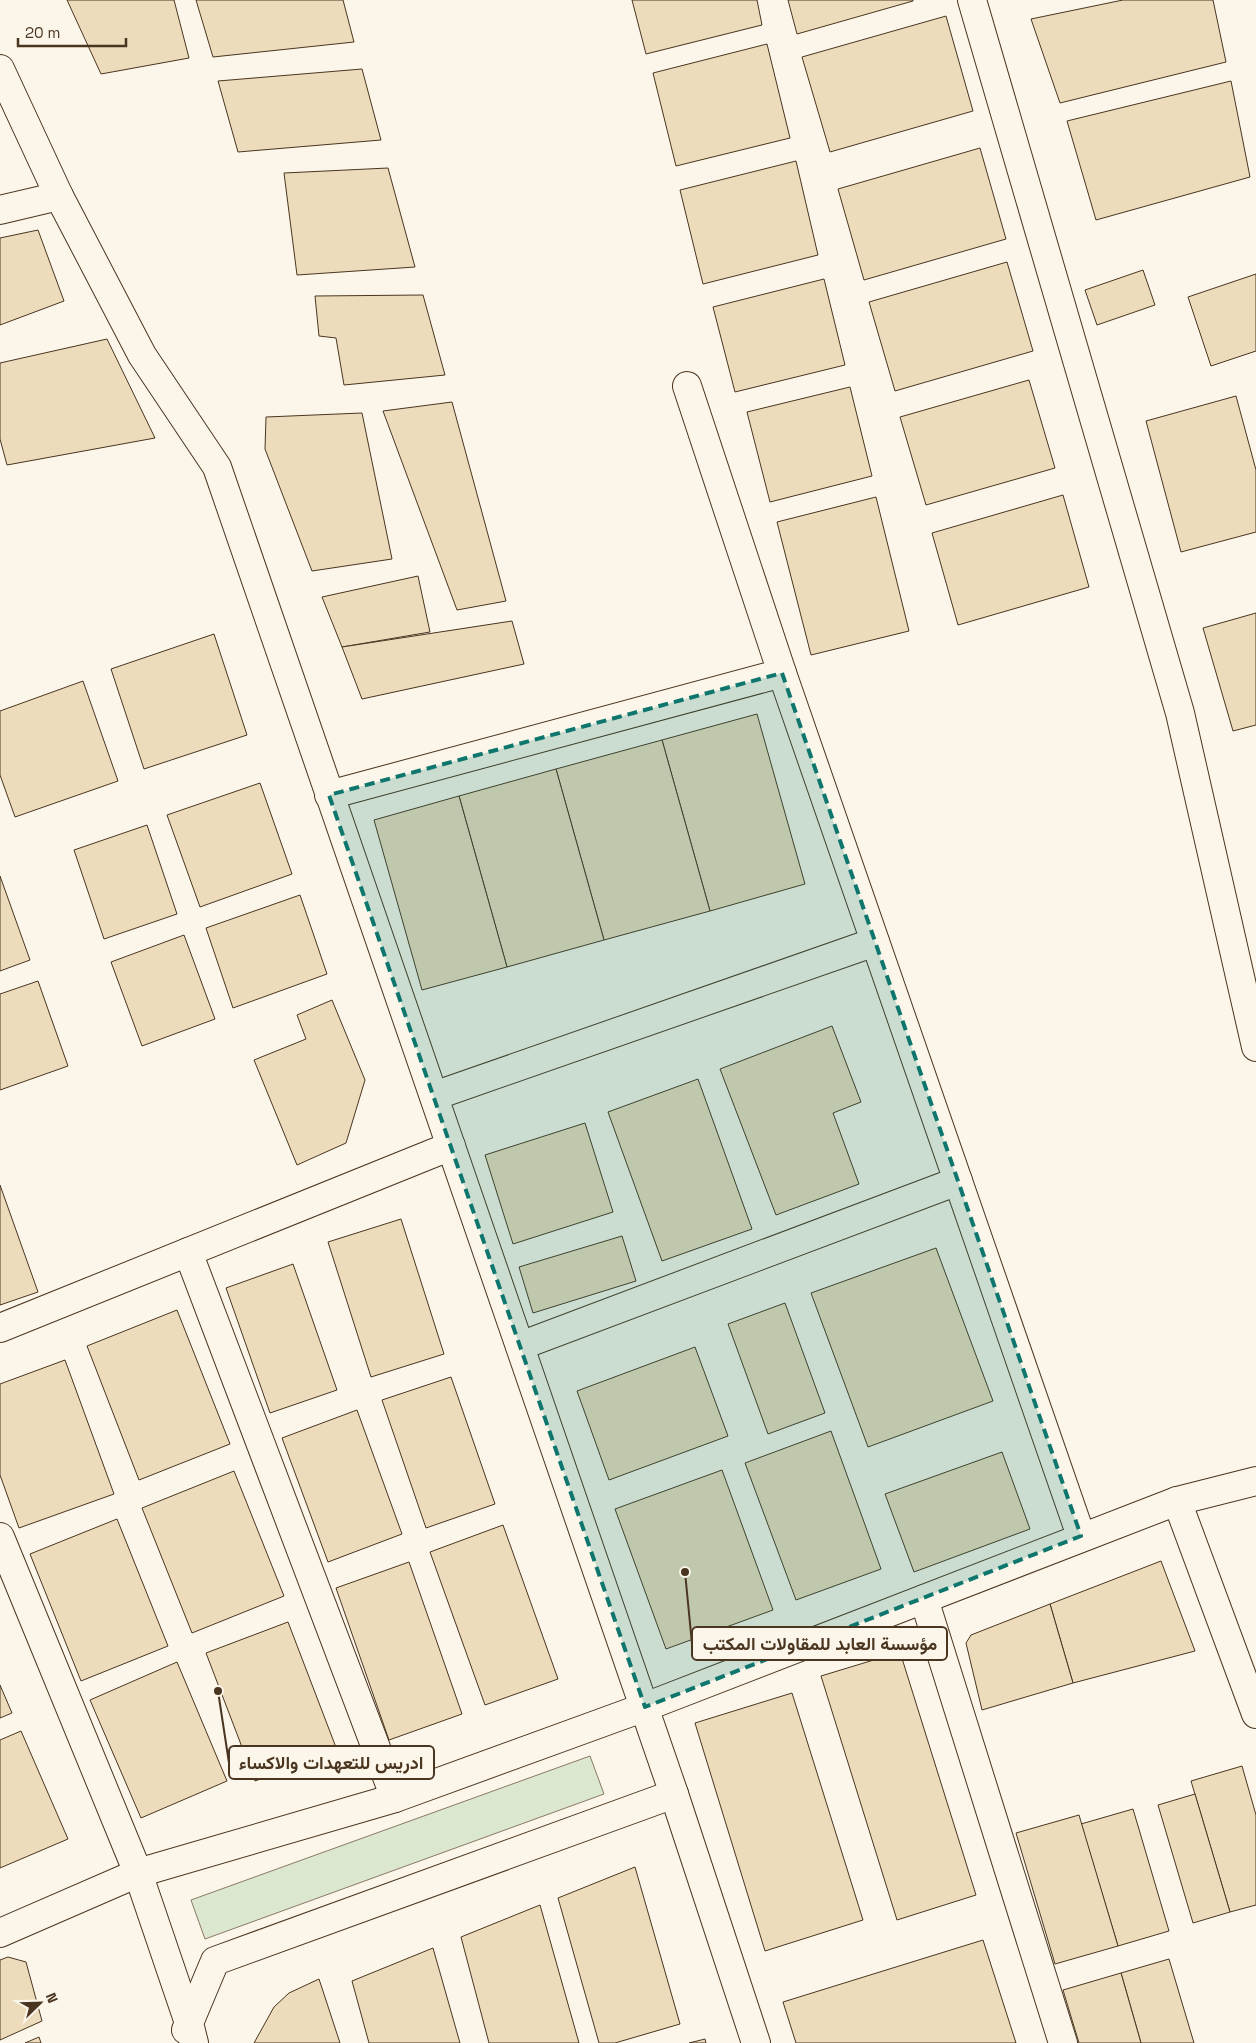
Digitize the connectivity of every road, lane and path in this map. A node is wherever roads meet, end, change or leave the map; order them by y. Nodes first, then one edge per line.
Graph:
1 (972, 0) edge
2 (0, 69) edge
3 (59, 196) junction
4 (0, 210) edge
5 (686, 386) dead end
6 (782, 673) junction
7 (330, 795) junction
8 (876, 942) junction
9 (1256, 1047) edge
10 (434, 1096) junction
11 (451, 1146) junction
12 (958, 1181) junction
13 (188, 1252) junction
14 (0, 1328) edge
15 (520, 1346) junction
16 (1256, 1481) edge
17 (1177, 1501) junction
18 (1081, 1536) junction
19 (2, 1546) edge
20 (924, 1599) junction
21 (644, 1707) junction
22 (1256, 1714) edge
23 (674, 1794) junction
24 (395, 1798) junction
25 (138, 1873) junction
26 (0, 1933) edge
27 (188, 2036) edge
28 (756, 2043) edge
29 (1063, 2043) edge

1 - 9 street
2 - 3 street
3 - 4 street
3 - 7 street
5 - 6 street
6 - 7 street
6 - 8 street
7 - 10 street
8 - 10 street
8 - 12 street
10 - 11 street
11 - 13 street
11 - 15 street
12 - 15 street
12 - 18 street
13 - 14 street
13 - 24 street
15 - 21 street
16 - 17 street
17 - 18 street
17 - 22 street
18 - 20 street
19 - 25 street
20 - 21 street
20 - 29 street
21 - 23 street
21 - 24 street
23 - 27 street
23 - 28 street
24 - 25 street
25 - 26 street
25 - 27 street

